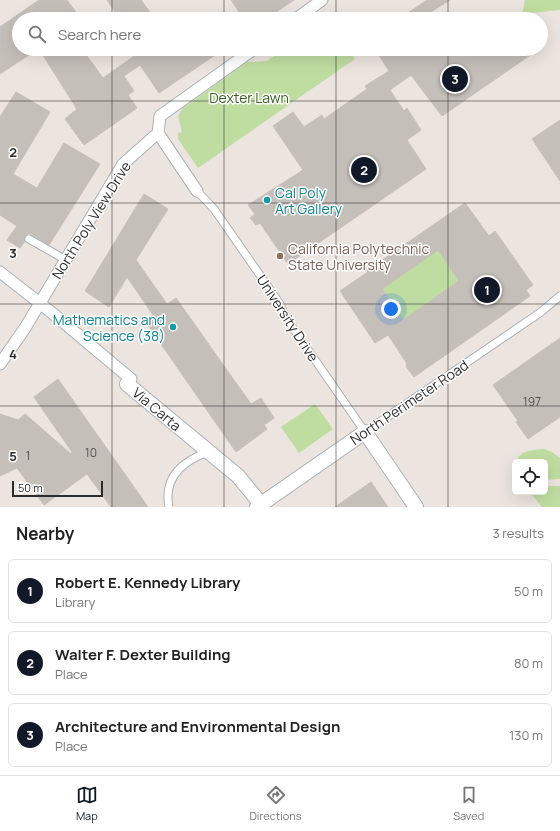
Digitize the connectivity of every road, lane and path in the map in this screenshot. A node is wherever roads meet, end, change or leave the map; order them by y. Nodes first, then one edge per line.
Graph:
1 (322, 0) edge
2 (306, 12) edge
3 (244, 56) edge
4 (158, 132) junction
5 (196, 191) joint
6 (29, 239) dead end
7 (66, 260) junction
8 (0, 272) edge
9 (560, 296) edge
10 (39, 303) junction
11 (0, 364) edge
12 (127, 384) joint
13 (365, 432) junction
14 (208, 452) junction
15 (260, 506) edge
16 (169, 507) edge
17 (416, 507) edge

1 - 2 street
3 - 4 street
4 - 5 street, University Drive
4 - 7 street, North Poly View Drive
5 - 13 lane, University Drive
6 - 7 lane
7 - 10 street, North Poly View Drive
8 - 10 street, Via Carta
9 - 13 lane, North Perimeter Road
10 - 11 street, North Poly View Drive
10 - 12 street, Via Carta
12 - 14 street, Via Carta
13 - 15 street, North Perimeter Road
13 - 17 street, University Drive
14 - 15 street, Via Carta
14 - 16 lane

